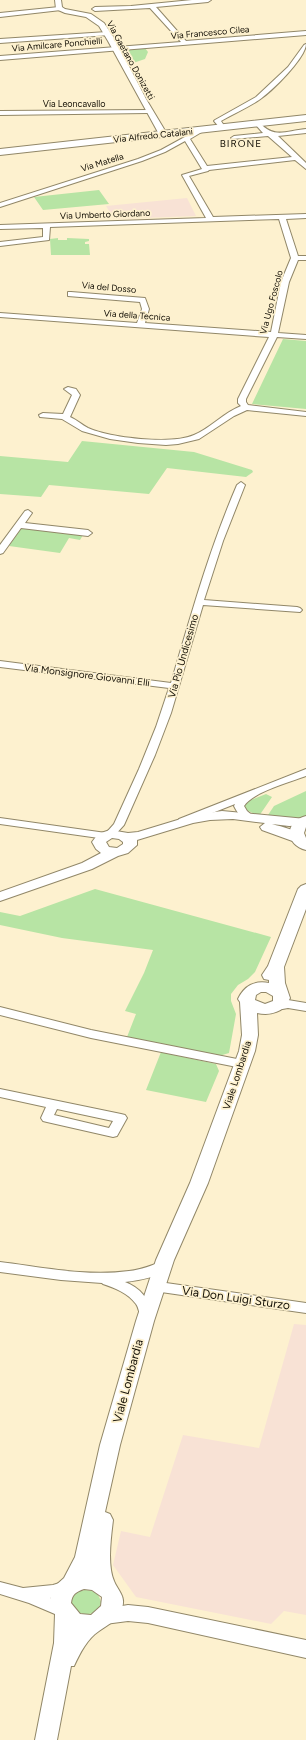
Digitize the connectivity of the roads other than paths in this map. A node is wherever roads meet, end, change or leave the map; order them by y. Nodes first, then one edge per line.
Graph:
1 (58, 0) edge
2 (208, 0) edge
3 (152, 6) junction
4 (59, 9) junction
5 (95, 9) dead end
6 (0, 15) edge
7 (306, 33) edge
8 (107, 34) junction
9 (0, 41) edge
10 (185, 43) junction
11 (306, 46) edge
12 (116, 49) junction
13 (0, 58) edge
14 (148, 111) junction
15 (0, 113) edge
16 (306, 118) edge
17 (257, 123) junction
18 (222, 127) junction
19 (203, 129) junction
20 (306, 131) edge
21 (163, 134) junction
22 (270, 134) junction
23 (234, 138) dead end
24 (187, 139) junction
25 (0, 152) edge
26 (296, 158) junction
27 (305, 165) edge
28 (205, 168) junction
29 (1, 204) edge
30 (306, 216) edge
31 (282, 217) junction
32 (210, 218) junction
33 (46, 225) junction
34 (0, 228) edge
35 (0, 244) edge
36 (295, 258) junction
37 (306, 258) edge
38 (71, 294) dead end
39 (0, 315) edge
40 (140, 326) junction
41 (274, 335) junction
42 (306, 337) edge
43 (68, 389) dead end
44 (246, 407) junction
45 (306, 414) edge
46 (43, 415) dead end
47 (66, 417) junction
48 (241, 485) dead end
49 (28, 513) dead end
50 (19, 525) junction
51 (88, 533) dead end
52 (1, 550) edge
53 (198, 602) junction
54 (297, 610) dead end
55 (0, 664) edge
56 (174, 686) junction
57 (306, 772) edge
58 (255, 792) junction
59 (220, 805) junction
60 (244, 816) junction
61 (0, 821) edge
62 (304, 821) edge
63 (180, 822) junction
64 (114, 838) junction
65 (304, 844) edge
66 (56, 876) junction
67 (306, 889) edge
68 (0, 897) edge
69 (276, 967) junction
70 (257, 987) junction
71 (276, 1000) junction
72 (248, 1002) junction
73 (306, 1006) edge
74 (0, 1011) edge
75 (250, 1035) junction
76 (242, 1064) junction
77 (0, 1093) edge
78 (53, 1104) junction
79 (199, 1183) junction
80 (164, 1266) junction
81 (0, 1267) edge
82 (98, 1278) junction
83 (166, 1288) junction
84 (306, 1308) edge
85 (147, 1315) junction
86 (69, 1585) junction
87 (0, 1588) edge
88 (108, 1591) junction
89 (16, 1592) junction
90 (63, 1612) junction
91 (148, 1615) junction
92 (99, 1620) junction
93 (306, 1649) edge
94 (60, 1674) junction
95 (46, 1740) edge

1 - 4 street
2 - 3 street
3 - 5 street
3 - 10 street
4 - 6 street
4 - 8 street, Via Gaetano Donizetti
7 - 10 street, Via Francesco Cilea
8 - 9 street
8 - 12 street, Via Gaetano Donizetti
10 - 12 street, Via Francesco Cilea
11 - 18 street
12 - 13 street, Via Amilcare Ponchielli
12 - 14 street, Via Gaetano Donizetti
14 - 15 street, Via Leoncavallo
14 - 21 street, Via Gaetano Donizetti
16 - 17 main road, Via Alfredo Catalani
17 - 18 main road, Via Alfredo Catalani
17 - 22 street
18 - 19 main road, Via Alfredo Catalani
19 - 21 main road, Via Alfredo Catalani
19 - 24 street, Via Matella
20 - 22 street
21 - 25 main road, Via Alfredo Catalani
22 - 23 street
22 - 26 street
24 - 28 street
24 - 29 street, Via Matella
26 - 27 street
26 - 28 street
28 - 32 street
30 - 31 street, Via Umberto Giordano
31 - 32 street, Via Umberto Giordano
31 - 36 street
32 - 33 street, Via Umberto Giordano
33 - 34 street, Via Umberto Giordano
33 - 35 street
36 - 37 street
36 - 41 street, Via Ugo Foscolo
38 - 40 street, Via del Dosso
39 - 40 street, Via della Tecnica
40 - 41 street, Via della Tecnica
41 - 42 street, Via della Tecnica
41 - 44 street, Via Ugo Foscolo
43 - 47 street
44 - 45 street
44 - 47 street
46 - 47 street
48 - 53 street, Via Pio Undicesimo
49 - 50 street
50 - 51 street
50 - 52 street
53 - 54 street
53 - 56 street, Via Pio Undicesimo
55 - 56 street, Via Monsignore Giovanni Elli
56 - 64 street, Via Pio Undicesimo
57 - 58 street
58 - 59 street
58 - 60 street
59 - 60 street
59 - 63 street
60 - 62 street
60 - 63 street
61 - 64 street
62 - 65 main road
63 - 64 street
64 - 65 street
64 - 66 street
64 - 66 street
66 - 68 street
67 - 69 main road
69 - 70 main road
69 - 71 main road
70 - 71 main road
70 - 72 main road
71 - 72 main road
71 - 73 street
71 - 75 main road
72 - 75 main road
74 - 76 street
75 - 76 main road, Viale Lombardia
76 - 79 main road, Viale Lombardia
77 - 78 street
78 - 78 street
79 - 80 main road, Viale Lombardia
79 - 83 main road, Viale Lombardia
80 - 82 street
80 - 85 main road, Viale Lombardia
81 - 82 street
82 - 85 street
83 - 84 street, Via Don Luigi Sturzo
83 - 88 main road, Viale Lombardia
85 - 86 main road, Viale Lombardia
86 - 88 main road
86 - 89 street
86 - 90 main road
87 - 89 street
88 - 91 street
88 - 92 main road
89 - 90 street
90 - 92 main road
90 - 94 main road
91 - 92 street
91 - 93 street
92 - 94 main road
94 - 95 main road

